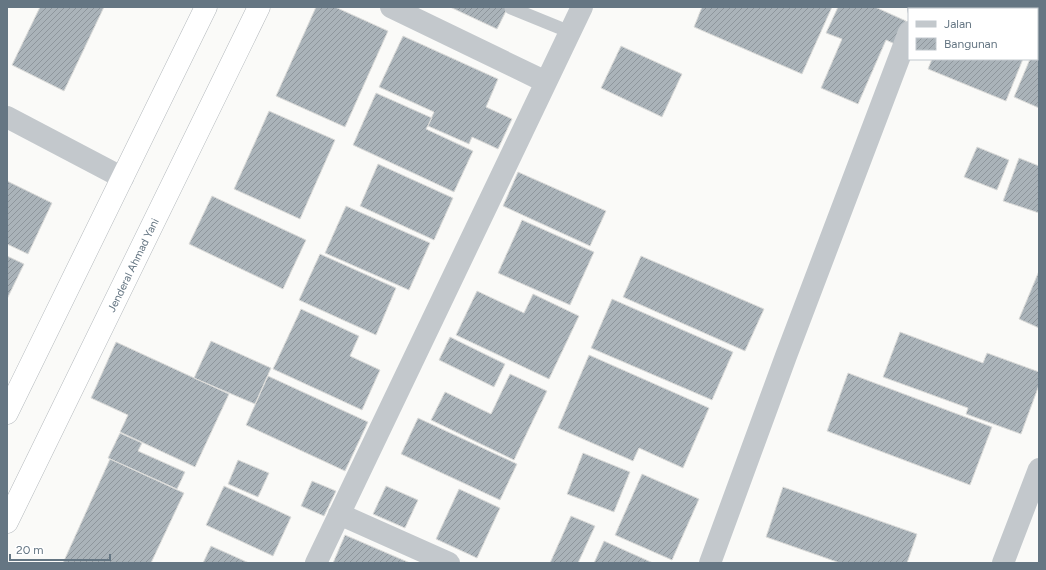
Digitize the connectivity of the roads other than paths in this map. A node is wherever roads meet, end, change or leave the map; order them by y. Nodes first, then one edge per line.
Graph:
1 (206, 7) edge
2 (259, 7) edge
3 (391, 7) edge
4 (582, 7) edge
5 (512, 8) dead end
6 (570, 32) junction
7 (908, 35) edge
8 (546, 82) junction
9 (7, 117) edge
10 (123, 178) junction
11 (7, 413) edge
12 (1039, 469) edge
13 (339, 514) junction
14 (7, 522) edge
15 (316, 563) edge
16 (449, 563) edge
17 (710, 563) edge
18 (1003, 563) edge

1 - 10 highway
2 - 14 highway, Jenderal Ahmad Yani
3 - 8 street
4 - 6 street
5 - 6 lane
6 - 8 street
7 - 17 street
8 - 13 street
9 - 10 street
10 - 11 highway
12 - 18 street
13 - 15 street
13 - 16 street

